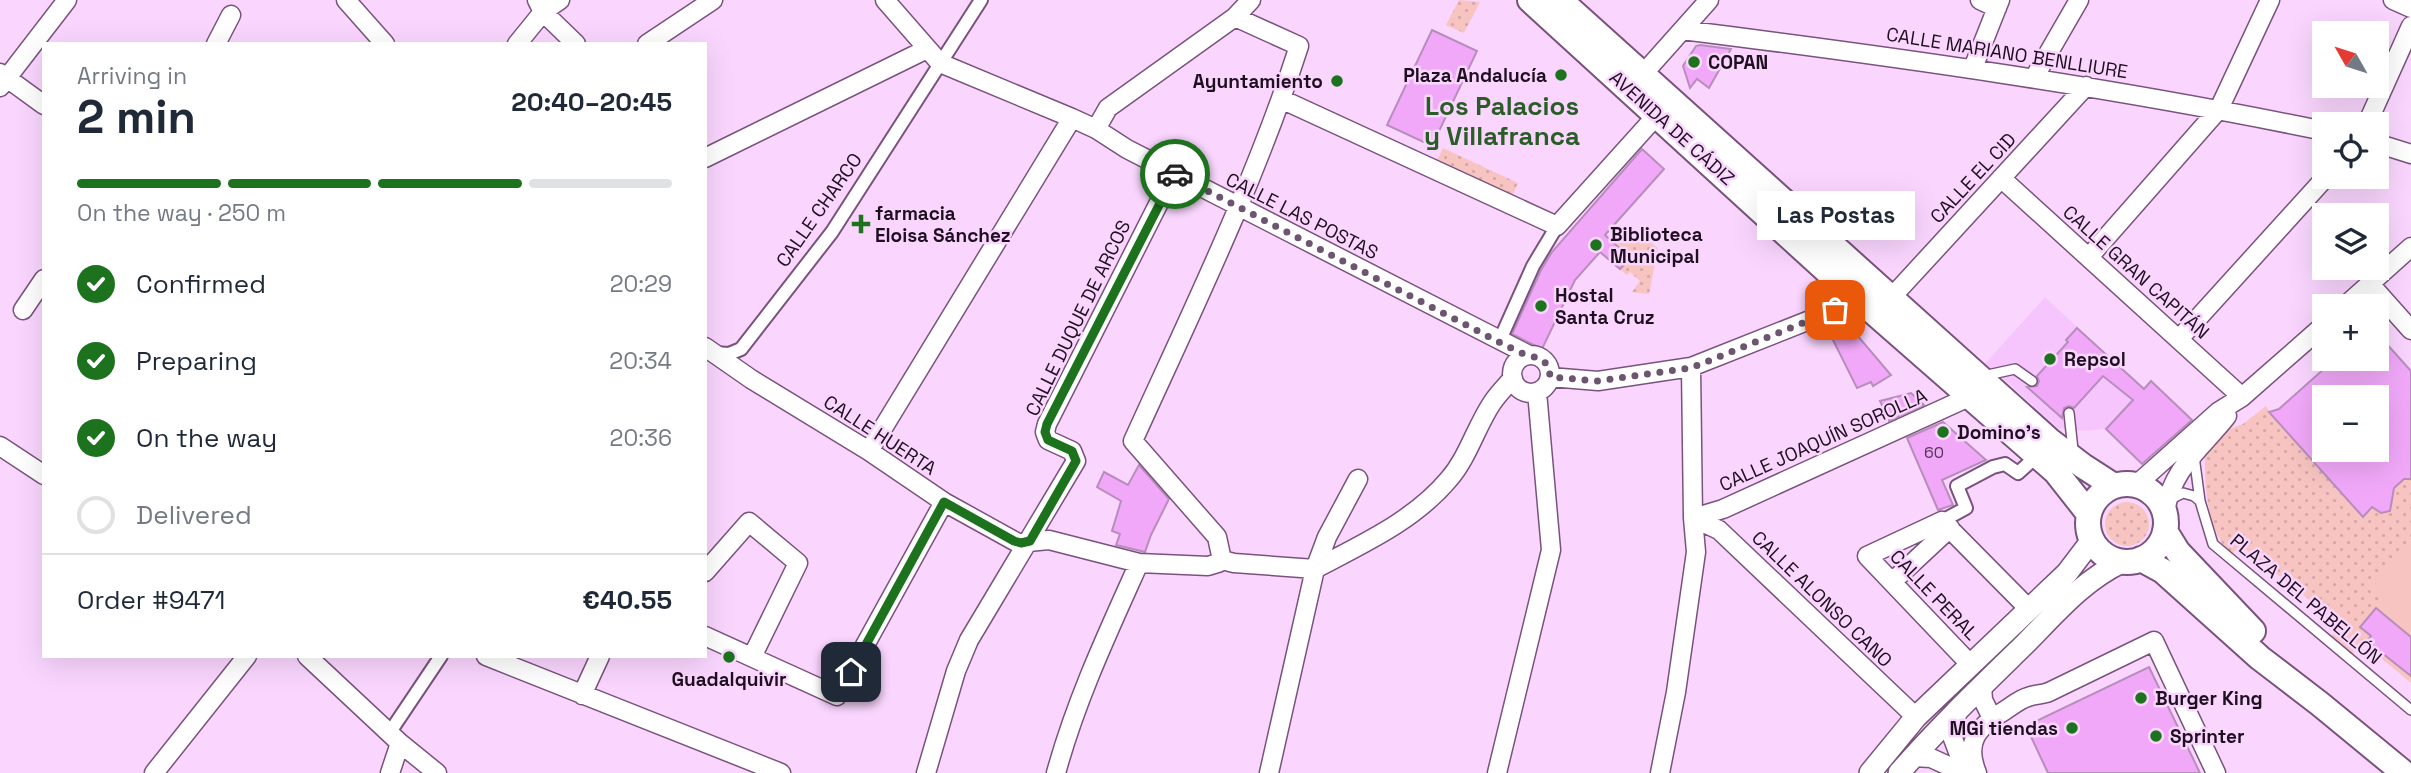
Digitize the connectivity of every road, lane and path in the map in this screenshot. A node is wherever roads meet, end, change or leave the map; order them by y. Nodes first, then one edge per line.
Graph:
1 (67, 0) edge
2 (346, 0) edge
3 (560, 0) edge
4 (713, 0) edge
5 (885, 0) edge
6 (981, 0) edge
7 (1251, 0) edge
8 (1530, 0) edge
9 (1560, 0) edge
10 (1709, 0) edge
11 (1980, 0) edge
12 (2078, 0) edge
13 (2270, 0) edge
14 (2393, 0) edge
15 (1998, 4) edge
16 (540, 6) edge
17 (2411, 8) edge
18 (231, 16) dead end
19 (1235, 17) junction
20 (2411, 26) edge
21 (1682, 30) junction
22 (217, 42) edge
23 (383, 42) edge
24 (518, 42) edge
25 (574, 42) edge
26 (650, 42) edge
27 (927, 48) junction
28 (940, 63) junction
29 (1973, 68) junction
30 (1643, 74) junction
31 (2034, 78) junction
32 (2, 79) edge
33 (2086, 86) junction
34 (1281, 99) junction
35 (42, 104) edge
36 (2219, 109) junction
37 (2372, 112) edge
38 (1657, 114) junction
39 (1072, 117) junction
40 (2312, 128) edge
41 (1096, 129) junction
42 (2389, 147) edge
43 (2411, 154) edge
44 (707, 157) edge
45 (1174, 173) junction
46 (2001, 178) junction
47 (2315, 189) edge
48 (1238, 206) junction
49 (1557, 226) junction
50 (2411, 247) edge
51 (2088, 257) junction
52 (42, 282) edge
53 (1840, 283) junction
54 (2370, 284) junction
55 (2359, 294) edge
56 (1890, 299) junction
57 (23, 310) dead end
58 (2411, 330) edge
59 (2312, 336) edge
60 (2179, 339) junction
61 (1499, 342) junction
62 (707, 352) edge
63 (1529, 355) junction
64 (1691, 368) junction
65 (1550, 377) junction
66 (1513, 378) junction
67 (2032, 381) dead end
68 (1971, 385) junction
69 (1537, 392) junction
70 (2242, 397) junction
71 (2069, 414) dead end
72 (0, 446) edge
73 (869, 451) junction
74 (2193, 454) junction
75 (2077, 462) junction
76 (2028, 464) dead end
77 (42, 474) edge
78 (1358, 479) dead end
79 (2125, 486) junction
80 (2200, 501) junction
81 (944, 502) junction
82 (2089, 514) junction
83 (2165, 515) junction
84 (1693, 518) junction
85 (1946, 524) junction
86 (2092, 540) junction
87 (1030, 541) junction
88 (1222, 560) junction
89 (2132, 560) junction
90 (1139, 563) junction
91 (1315, 569) junction
92 (707, 570) edge
93 (1892, 582) junction
94 (2029, 609) junction
95 (707, 637) edge
96 (752, 657) junction
97 (245, 658) edge
98 (309, 658) edge
99 (441, 658) edge
100 (491, 658) edge
101 (599, 658) edge
102 (1970, 664) junction
103 (1982, 686) junction
104 (582, 695) junction
105 (2320, 704) junction
106 (1958, 709) junction
107 (2411, 709) edge
108 (1916, 717) junction
109 (1993, 718) junction
110 (395, 738) junction
111 (1913, 757) junction
112 (154, 773) edge
113 (390, 773) edge
114 (437, 773) edge
115 (781, 773) edge
116 (926, 773) edge
117 (1056, 773) edge
118 (1269, 773) edge
119 (1497, 773) edge
120 (1660, 773) edge
121 (1870, 773) edge
122 (1899, 773) edge
123 (1965, 773) edge
124 (1978, 773) edge
125 (2216, 773) edge
126 (2404, 773) edge

1 - 32 street
2 - 23 street
3 - 16 street
4 - 26 street
5 - 27 street
6 - 28 street, CALLE CHARCO
7 - 19 street
8 - 38 main road, AVENIDA DE CÁDIZ
9 - 30 main road, AVENIDA DE CÁDIZ
10 - 21 street
11 - 15 street
12 - 31 street
13 - 36 street
14 - 17 street
15 - 29 street
16 - 24 street
16 - 25 street
18 - 22 street
19 - 34 street
19 - 41 street
20 - 37 street
21 - 29 street, CALLE MARIANO BENLLIURE
21 - 30 street
27 - 28 street
27 - 44 street
28 - 39 street, CALLE LAS POSTAS
28 - 62 street, CALLE CHARCO
29 - 31 street, CALLE MARIANO BENLLIURE
30 - 56 main road, AVENIDA DE CÁDIZ
31 - 33 street, CALLE MARIANO BENLLIURE
32 - 35 street
33 - 36 street, CALLE MARIANO BENLLIURE
33 - 46 street, CALLE EL CID
34 - 48 street
34 - 49 street
36 - 40 street, CALLE MARIANO BENLLIURE
36 - 51 street
38 - 49 street
38 - 53 main road, AVENIDA DE CÁDIZ
39 - 41 street, CALLE LAS POSTAS
39 - 73 street
41 - 45 street, CALLE LAS POSTAS
42 - 43 street
45 - 48 street, CALLE LAS POSTAS
45 - 87 street, CALLE DUQUE DE ARCOS
46 - 51 street, CALLE GRAN CAPITÁN
46 - 56 street, CALLE EL CID
47 - 60 street
48 - 61 street, CALLE LAS POSTAS
48 - 88 street
49 - 61 street
50 - 54 street
51 - 60 street, CALLE GRAN CAPITÁN
52 - 57 street
53 - 64 street
53 - 68 main road, AVENIDA DE CÁDIZ
54 - 55 street
54 - 58 street
56 - 68 main road, AVENIDA DE CÁDIZ
59 - 70 street
60 - 70 street, CALLE GRAN CAPITÁN
61 - 63 street, CALLE LAS POSTAS
62 - 73 street, CALLE HUERTA
63 - 65 street
63 - 66 street
64 - 65 street
64 - 84 street
65 - 69 street
66 - 69 street
66 - 91 street
67 - 68 lane
68 - 75 main road, AVENIDA DE CÁDIZ
68 - 82 main road, AVENIDA DE CÁDIZ
68 - 84 street, CALLE JOAQUÍN SOROLLA
69 - 119 street
70 - 74 street
70 - 79 street
71 - 75 lane
72 - 77 street
73 - 81 street, CALLE HUERTA
74 - 80 lane, PLAZA DEL PABELLÓN
74 - 83 street
75 - 79 main road, AVENIDA DE CÁDIZ
76 - 85 street
78 - 91 street
79 - 82 main road
79 - 83 main road
80 - 83 lane
80 - 107 lane, PLAZA DEL PABELLÓN
81 - 87 street, CALLE HUERTA
81 - 96 street
82 - 86 main road
83 - 89 main road
83 - 105 main road
84 - 108 street, CALLE ALONSO CANO
84 - 120 street
85 - 93 street
85 - 93 street, CALLE PERAL
85 - 94 street
86 - 89 main road
86 - 94 street
87 - 90 street, CALLE HUERTA
87 - 116 street
88 - 90 street, CALLE HUERTA
88 - 91 street, CALLE HUERTA
89 - 103 street
89 - 105 main road
90 - 117 street
91 - 118 street
92 - 96 street
93 - 102 street, CALLE PERAL
94 - 102 street
95 - 96 street
97 - 112 street
98 - 110 street
99 - 110 street
100 - 104 street
101 - 104 street
102 - 108 street
103 - 106 street
103 - 109 street
104 - 115 street
105 - 126 main road
106 - 111 street
106 - 123 street
108 - 121 street
109 - 124 street
109 - 125 street
110 - 113 street
110 - 114 street
111 - 122 street
111 - 123 street

